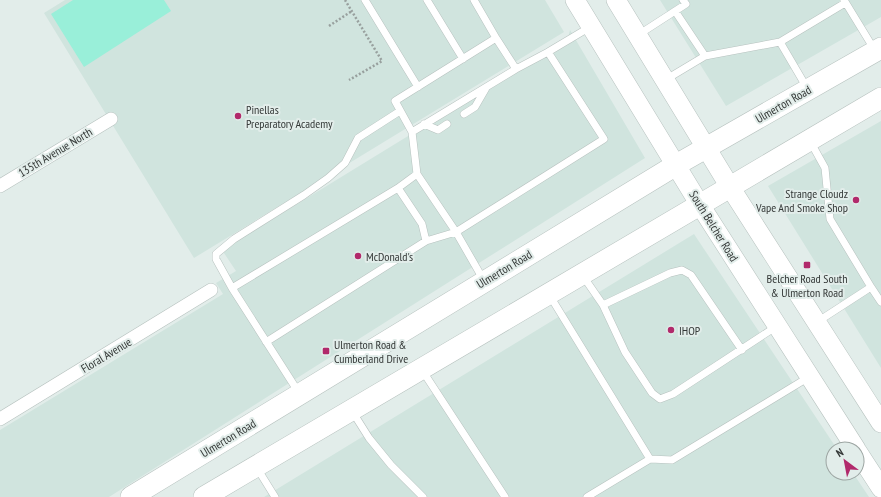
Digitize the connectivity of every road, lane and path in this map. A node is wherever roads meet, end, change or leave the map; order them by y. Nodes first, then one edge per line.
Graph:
1 (345, 0) edge
2 (365, 0) edge
3 (427, 0) edge
4 (474, 0) edge
5 (575, 0) edge
6 (616, 0) edge
7 (683, 0) edge
8 (844, 1) edge
9 (675, 11) junction
10 (352, 12) junction
11 (329, 26) dead end
12 (591, 26) junction
13 (638, 35) junction
14 (496, 38) junction
15 (780, 42) junction
16 (878, 49) edge
17 (548, 52) junction
18 (705, 56) junction
19 (463, 59) junction
20 (516, 69) junction
21 (349, 80) dead end
22 (665, 80) junction
23 (488, 86) junction
24 (418, 87) junction
25 (808, 90) junction
26 (881, 98) edge
27 (400, 111) junction
28 (464, 114) dead end
29 (111, 119) dead end
30 (424, 124) junction
31 (447, 124) dead end
32 (412, 132) junction
33 (809, 140) junction
34 (706, 148) junction
35 (676, 165) junction
36 (418, 174) junction
37 (0, 186) edge
38 (730, 187) junction
39 (398, 188) junction
40 (700, 205) junction
41 (456, 232) junction
42 (426, 241) junction
43 (582, 275) junction
44 (485, 281) junction
45 (871, 287) junction
46 (232, 288) junction
47 (211, 290) dead end
48 (549, 295) junction
49 (881, 302) edge
50 (602, 305) junction
51 (816, 323) junction
52 (778, 326) junction
53 (266, 342) junction
54 (742, 350) junction
55 (422, 370) junction
56 (809, 376) junction
57 (300, 394) junction
58 (352, 411) junction
59 (0, 419) edge
60 (881, 423) edge
61 (850, 441) edge
62 (650, 460) junction
63 (865, 464) edge
64 (256, 466) junction
65 (881, 488) edge
66 (211, 495) edge
67 (131, 497) edge
68 (275, 497) edge
69 (423, 497) edge
70 (505, 497) edge
71 (587, 497) edge

1 - 10 path
2 - 24 lane
3 - 19 lane
4 - 14 lane
5 - 12 main road, South Belcher Road
6 - 13 main road
7 - 9 lane
8 - 15 lane
8 - 16 lane
9 - 13 lane
9 - 18 lane
10 - 11 path
10 - 21 path
12 - 17 lane
12 - 35 main road, South Belcher Road
13 - 22 main road
14 - 19 lane
14 - 20 lane
15 - 18 lane
15 - 25 lane
16 - 25 main road, Ulmerton Road
17 - 20 lane
17 - 41 lane
18 - 22 lane
19 - 24 lane
20 - 23 lane
22 - 34 main road
23 - 28 lane
23 - 30 lane
24 - 27 lane
25 - 34 main road, Ulmerton Road
26 - 33 main road
27 - 32 lane
27 - 46 lane
29 - 37 street, 135th Avenue North
30 - 31 lane
30 - 32 lane
32 - 36 lane
33 - 38 main road
33 - 45 lane
34 - 35 main road, Ulmerton Road
34 - 38 main road
35 - 40 main road, South Belcher Road
35 - 44 main road, Ulmerton Road
36 - 39 lane
36 - 41 lane
38 - 40 main road
38 - 51 main road
39 - 42 lane
39 - 46 lane
40 - 43 main road
40 - 52 main road, South Belcher Road
41 - 42 lane
41 - 44 lane
42 - 53 lane
43 - 48 main road
43 - 50 lane
44 - 57 main road, Ulmerton Road
45 - 49 lane
45 - 51 lane
46 - 53 lane
47 - 59 street, Floral Avenue
48 - 55 main road
48 - 62 lane
50 - 54 lane
50 - 54 lane
51 - 60 main road
52 - 54 lane
52 - 56 main road, South Belcher Road
53 - 57 lane
55 - 58 main road
55 - 70 lane
56 - 61 main road, South Belcher Road
56 - 62 lane
57 - 67 main road, Ulmerton Road
58 - 64 main road
58 - 69 lane
62 - 71 lane
63 - 65 main road, South Belcher Road
64 - 66 main road
64 - 68 lane

